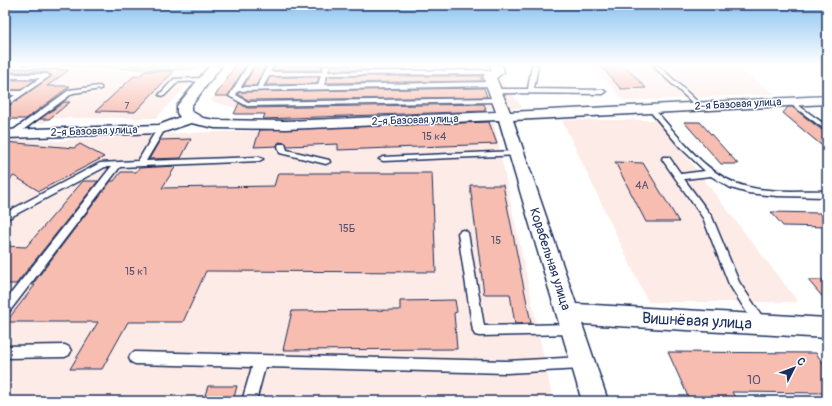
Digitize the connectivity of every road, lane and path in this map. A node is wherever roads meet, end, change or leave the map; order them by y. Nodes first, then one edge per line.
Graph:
1 (36, 84) edge
2 (173, 84) edge
3 (200, 84) edge
4 (239, 84) edge
5 (261, 84) edge
6 (321, 84) edge
7 (492, 84) edge
8 (497, 84) edge
9 (532, 84) edge
10 (675, 84) edge
11 (99, 88) dead end
12 (320, 88) junction
13 (236, 89) junction
14 (259, 89) junction
15 (531, 91) junction
16 (603, 92) dead end
17 (5, 93) edge
18 (23, 93) junction
19 (496, 94) junction
20 (162, 96) dead end
21 (827, 100) edge
22 (791, 102) junction
23 (5, 105) edge
24 (699, 106) junction
25 (651, 109) junction
26 (190, 118) junction
27 (161, 129) junction
28 (827, 129) edge
29 (9, 134) edge
30 (282, 146) dead end
31 (517, 153) junction
32 (259, 159) dead end
33 (383, 159) dead end
34 (666, 159) dead end
35 (326, 162) dead end
36 (118, 164) junction
37 (140, 164) junction
38 (713, 173) junction
39 (679, 177) junction
40 (827, 194) edge
41 (5, 217) edge
42 (463, 232) dead end
43 (5, 309) edge
44 (570, 321) junction
45 (760, 324) junction
46 (827, 328) edge
47 (5, 352) edge
48 (64, 352) dead end
49 (135, 358) dead end
50 (260, 361) junction
51 (583, 363) junction
52 (249, 401) edge
53 (595, 401) edge

1 - 18 lane
2 - 20 lane
3 - 26 street
4 - 13 lane
5 - 14 lane
6 - 12 lane
7 - 19 lane
8 - 19 street
9 - 15 lane
10 - 24 lane
11 - 29 lane
12 - 14 lane
12 - 19 lane
13 - 14 lane
13 - 19 lane
15 - 16 lane
15 - 19 lane
17 - 18 lane
18 - 23 lane
19 - 25 street, 2-я Базовая улица
19 - 26 street, 2-я Базовая улица
19 - 31 street, Корабельная улица
21 - 22 street, 2-я Базовая улица
22 - 24 street, 2-я Базовая улица
22 - 28 lane
24 - 25 street, 2-я Базовая улица
25 - 38 lane
26 - 27 street, 2-я Базовая улица
27 - 29 street, 2-я Базовая улица
27 - 37 lane
30 - 35 lane
31 - 33 lane
31 - 44 street, Корабельная улица
32 - 37 lane
34 - 39 lane
36 - 37 lane
36 - 41 lane
36 - 43 lane
38 - 39 lane
38 - 40 lane
39 - 45 lane
42 - 44 lane
44 - 45 street, Вишнёвая улица
44 - 51 street, Корабельная улица
45 - 46 street, Вишнёвая улица
47 - 48 lane
49 - 50 lane
50 - 51 lane
50 - 52 lane
51 - 53 street, Корабельная улица

